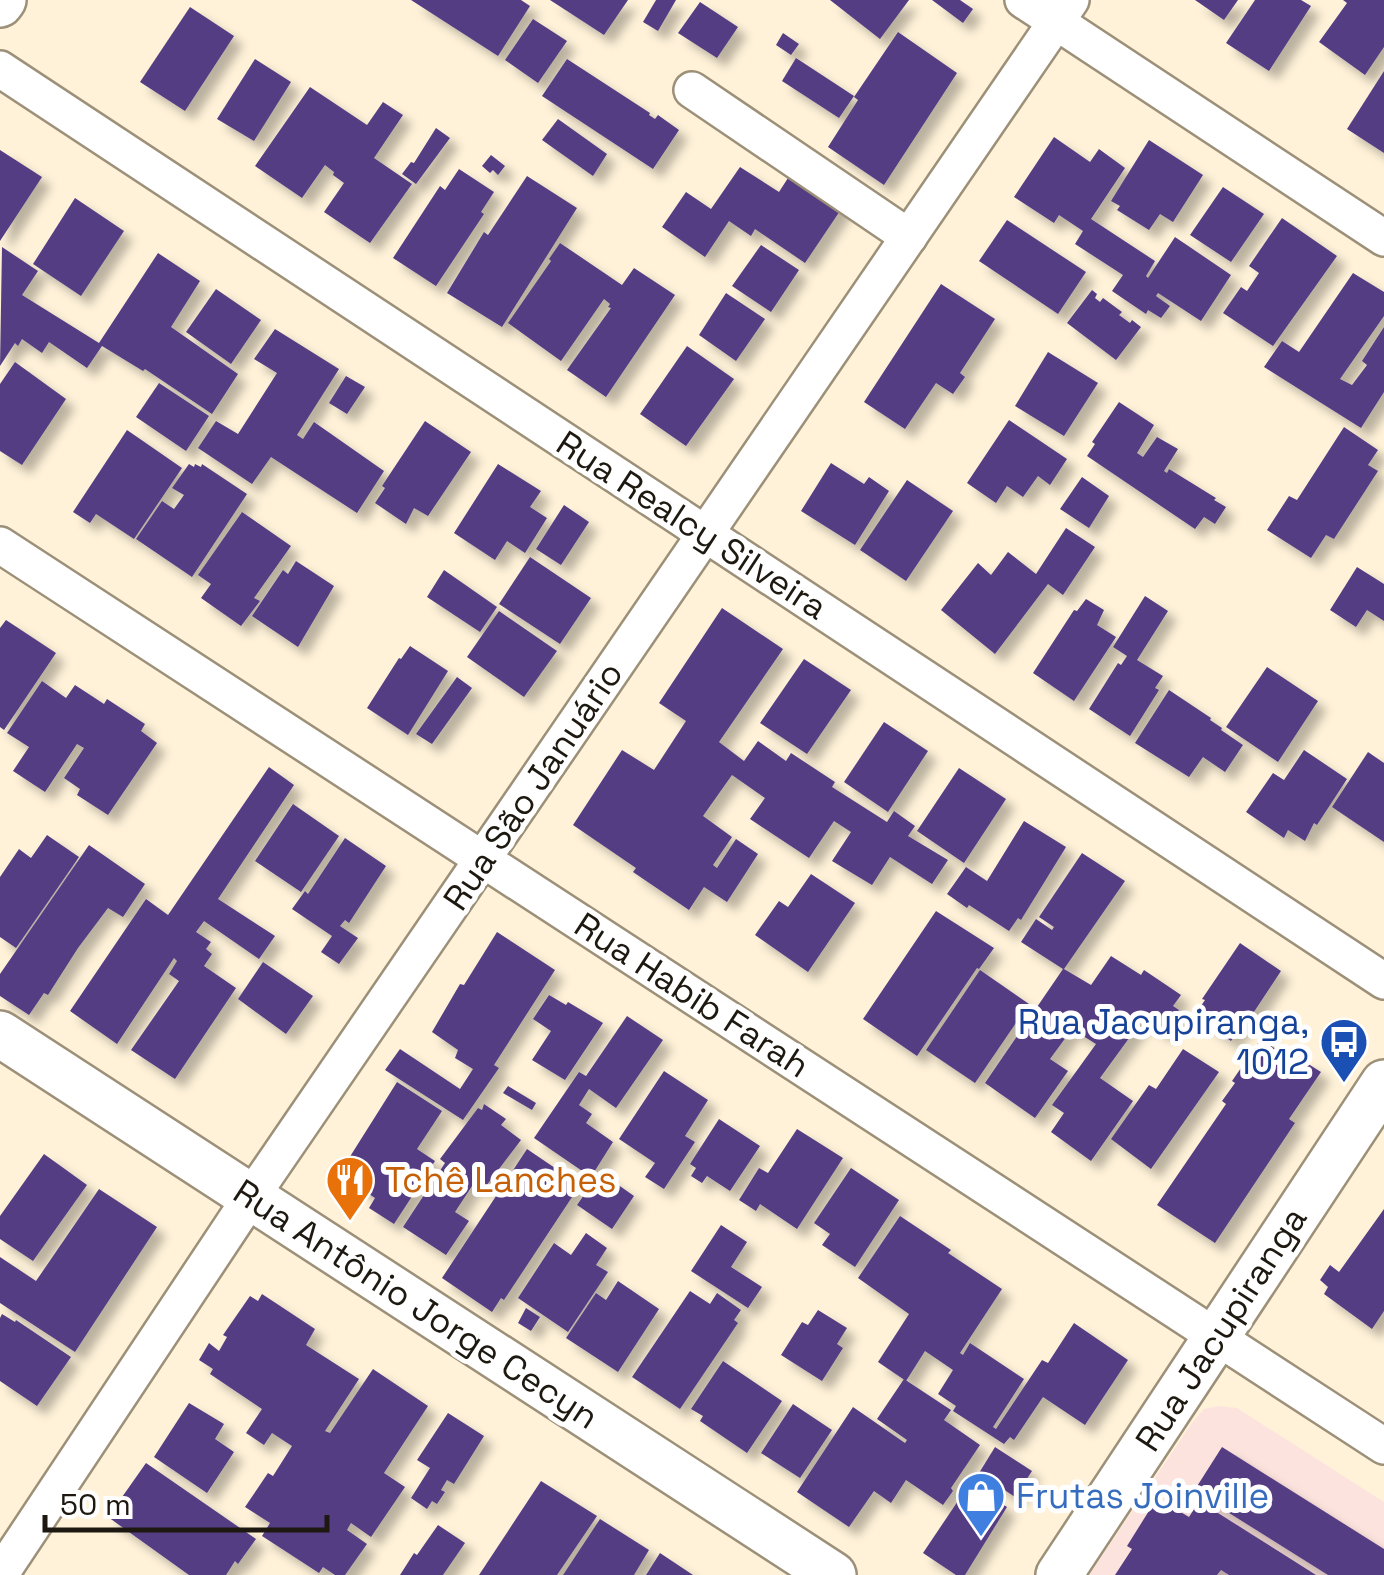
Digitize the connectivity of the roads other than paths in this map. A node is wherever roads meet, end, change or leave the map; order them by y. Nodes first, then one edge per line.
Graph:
1 (1023, 0) edge
2 (1064, 11) edge
3 (0, 69) edge
4 (692, 90) dead end
5 (909, 237) junction
6 (1384, 238) edge
7 (706, 534) junction
8 (0, 545) edge
9 (483, 860) junction
10 (1384, 981) edge
11 (0, 1034) edge
12 (1384, 1084) edge
13 (252, 1197) junction
14 (1216, 1336) junction
15 (1384, 1446) edge
16 (0, 1575) edge
17 (833, 1575) edge
18 (1059, 1575) edge

1 - 2 street
2 - 5 street, Rua São Januário
2 - 6 street
3 - 7 street, Rua Realcy Silveira
4 - 5 street
5 - 7 street, Rua São Januário
7 - 9 street, Rua São Januário
7 - 10 street, Rua Realcy Silveira
8 - 9 street, Rua Habib Farah
9 - 13 street, Rua São Januário
9 - 14 street, Rua Habib Farah
11 - 13 street, Rua Antônio Jorge Cecyn
12 - 14 street, Rua Jacupiranga
13 - 16 street, Rua São Januário
13 - 17 street, Rua Antônio Jorge Cecyn
14 - 15 street, Rua Habib Farah
14 - 18 street, Rua Jacupiranga

